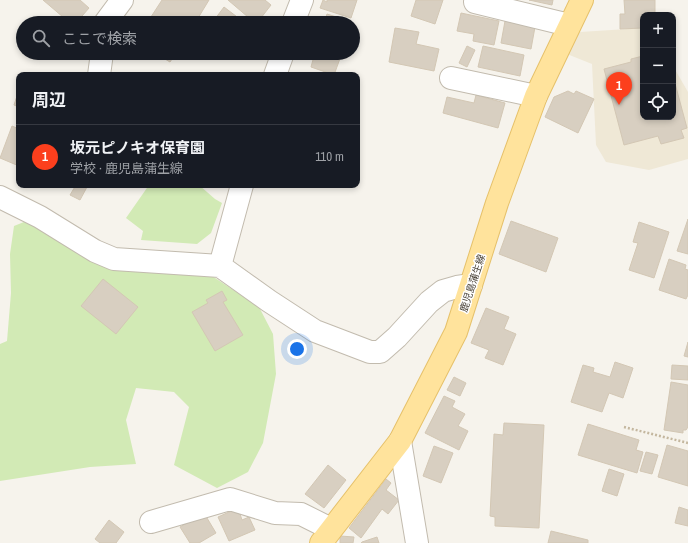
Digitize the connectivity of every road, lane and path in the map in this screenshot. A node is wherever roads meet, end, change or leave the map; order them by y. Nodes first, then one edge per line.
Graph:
1 (122, 0) edge
2 (302, 0) edge
3 (582, 0) edge
4 (475, 2) dead end
5 (110, 16) edge
6 (296, 16) edge
7 (569, 25) junction
8 (101, 60) edge
9 (281, 60) edge
10 (99, 72) edge
11 (277, 72) edge
12 (451, 78) dead end
13 (536, 96) junction
14 (235, 189) edge
15 (0, 197) edge
16 (220, 266) junction
17 (471, 285) junction
18 (624, 427) dead end
19 (400, 441) junction
20 (688, 443) edge
21 (151, 522) dead end
22 (326, 536) edge
23 (417, 543) edge

1 - 5 street
2 - 6 street
3 - 7 main road, 鹿児島蒲生線
4 - 7 street
7 - 13 main road, 鹿児島蒲生線
8 - 10 street
9 - 11 street
12 - 13 street
13 - 17 main road, 鹿児島蒲生線
14 - 16 street
15 - 16 street
16 - 17 street
17 - 19 main road, 鹿児島蒲生線
18 - 20 path
19 - 22 main road, 鹿児島蒲生線
19 - 23 street
21 - 22 street

